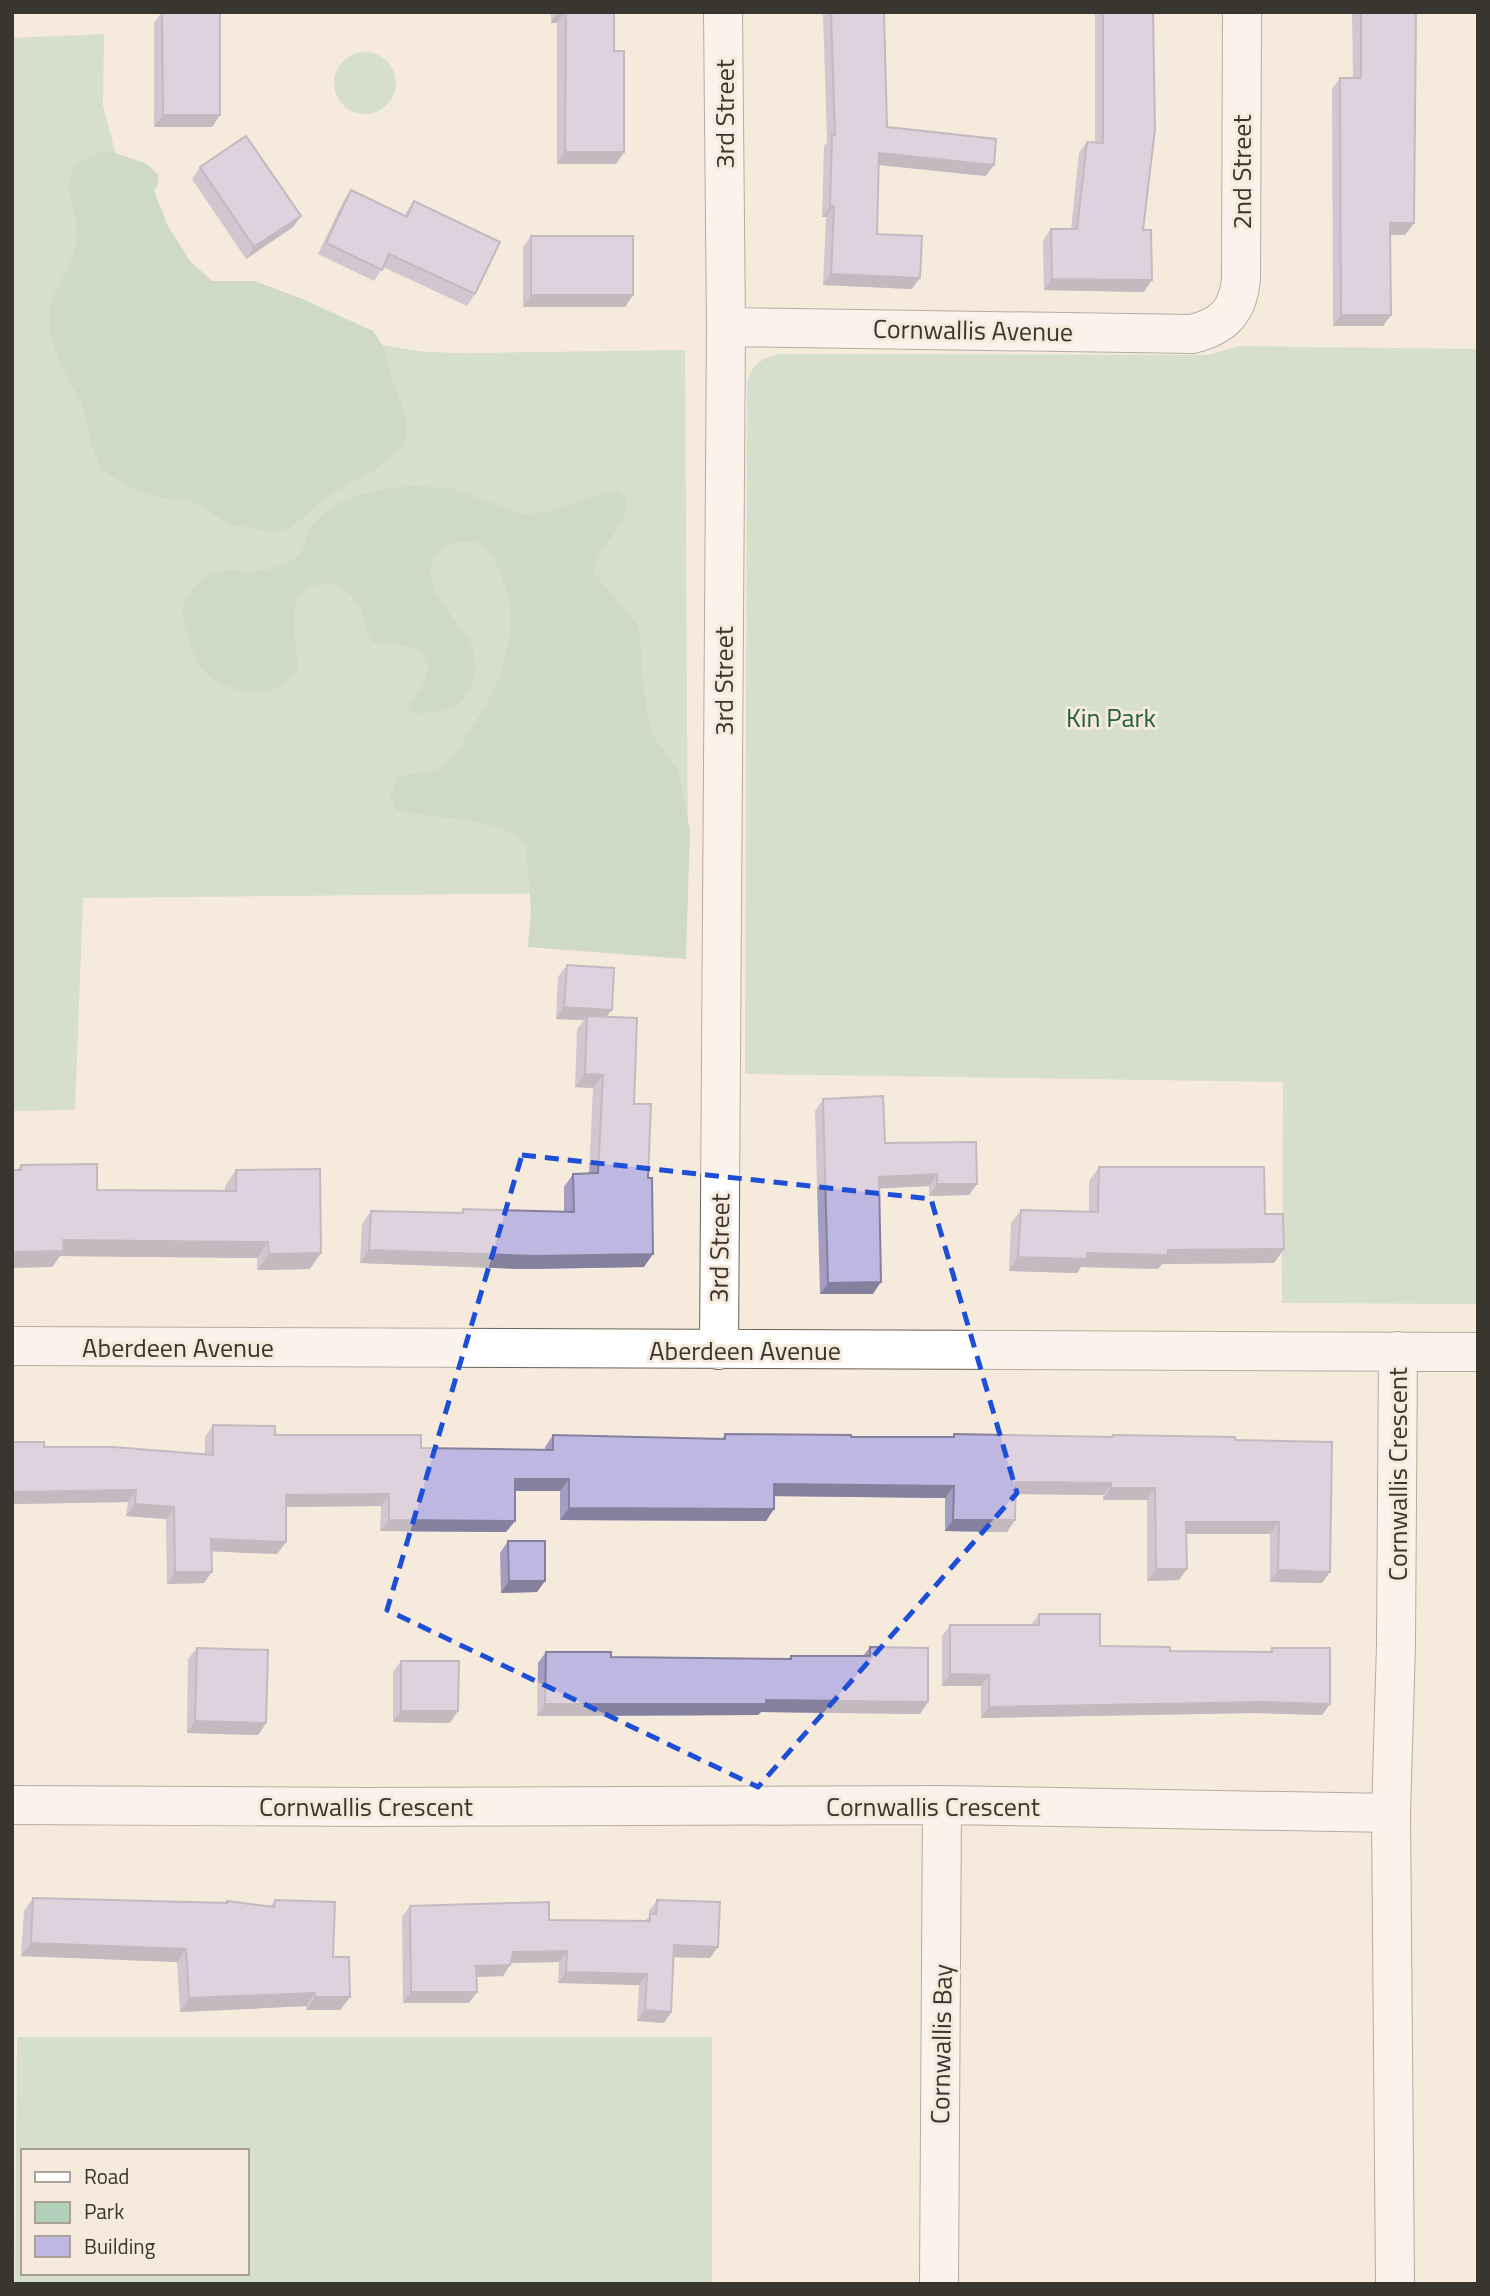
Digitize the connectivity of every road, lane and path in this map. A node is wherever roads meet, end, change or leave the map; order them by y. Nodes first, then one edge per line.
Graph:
1 (723, 12) edge
2 (1242, 12) edge
3 (1219, 324) joint
4 (726, 327) junction
5 (12, 1346) edge
6 (719, 1350) junction
7 (1398, 1351) junction
8 (1478, 1352) edge
9 (12, 1805) edge
10 (942, 1805) junction
11 (1391, 1813) junction
12 (939, 2284) edge
13 (1395, 2284) edge

1 - 4 street, 3rd Street
2 - 3 street, 2nd Street
3 - 4 street, Cornwallis Avenue
4 - 6 street, 3rd Street
5 - 6 street, Aberdeen Avenue
6 - 7 street, Aberdeen Avenue
7 - 8 street, Aberdeen Avenue
7 - 11 street, Cornwallis Crescent
9 - 10 street, Cornwallis Crescent
10 - 11 street, Cornwallis Crescent
10 - 12 street, Cornwallis Bay
11 - 13 street

